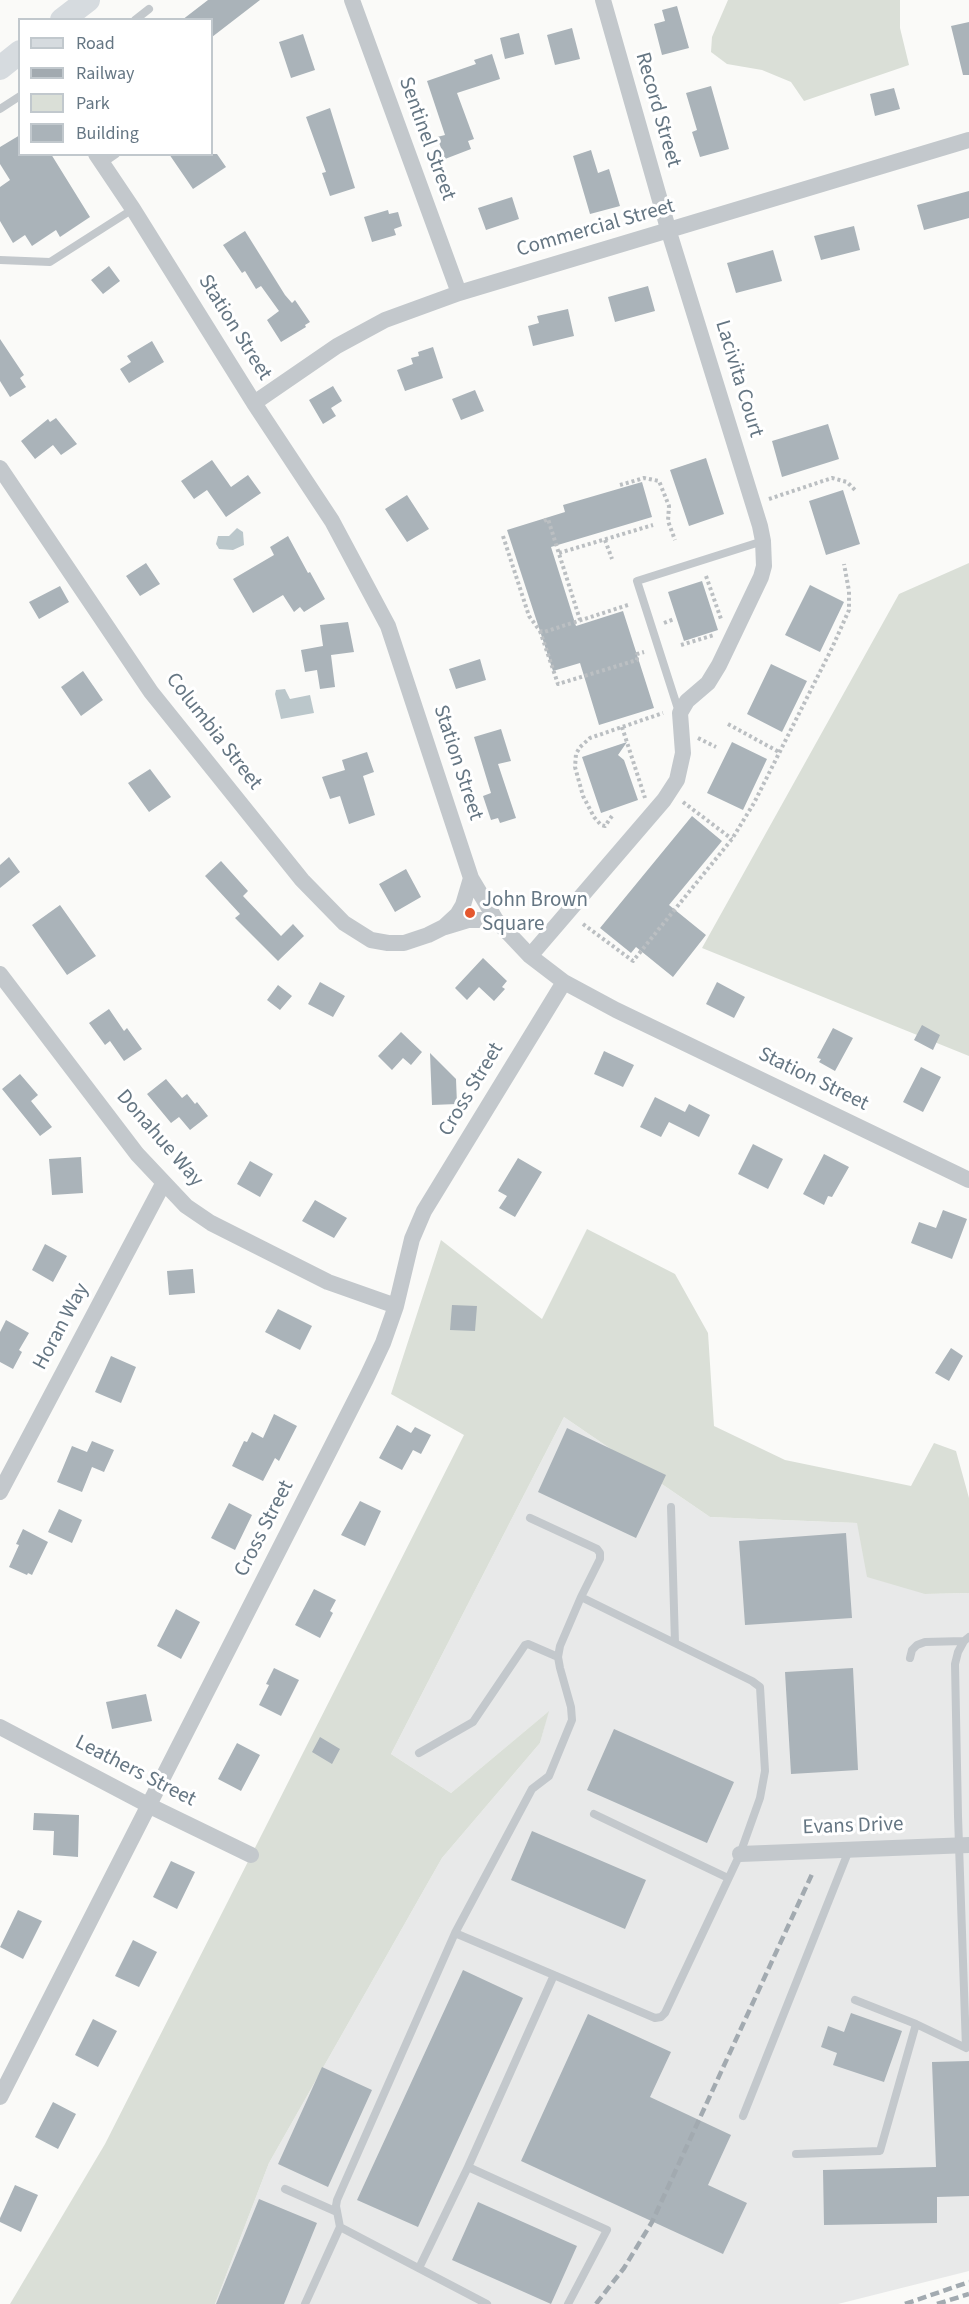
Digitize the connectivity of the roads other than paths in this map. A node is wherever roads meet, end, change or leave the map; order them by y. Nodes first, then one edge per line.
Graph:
1 (88, 0) edge
2 (352, 0) edge
3 (603, 0) edge
4 (149, 9) dead end
5 (65, 18) edge
6 (138, 18) edge
7 (18, 54) edge
8 (0, 68) edge
9 (18, 97) edge
10 (0, 109) edge
11 (969, 140) edge
12 (105, 158) edge
13 (133, 209) junction
14 (669, 232) junction
15 (0, 260) edge
16 (459, 293) junction
17 (254, 404) junction
18 (0, 468) edge
19 (763, 541) junction
20 (672, 713) junction
21 (471, 878) junction
22 (496, 920) junction
23 (444, 927) junction
24 (530, 956) junction
25 (0, 974) edge
26 (564, 982) junction
27 (969, 1180) edge
28 (163, 1184) junction
29 (396, 1306) junction
30 (0, 1492) edge
31 (671, 1507) dead end
32 (530, 1518) dead end
33 (581, 1597) junction
34 (966, 1639) edge
35 (675, 1643) junction
36 (558, 1657) junction
37 (910, 1658) dead end
38 (0, 1727) edge
39 (419, 1753) dead end
40 (150, 1806) junction
41 (594, 1814) dead end
42 (964, 1845) edge
43 (849, 1850) junction
44 (740, 1854) junction
45 (251, 1855) dead end
46 (729, 1878) junction
47 (965, 1892) edge
48 (455, 1934) junction
49 (554, 1975) junction
50 (855, 2000) dead end
51 (916, 2024) junction
52 (968, 2048) edge
53 (0, 2097) edge
54 (743, 2116) dead end
55 (796, 2154) dead end
56 (468, 2167) junction
57 (285, 2189) dead end
58 (337, 2212) junction
59 (340, 2227) junction
60 (419, 2268) junction
61 (305, 2304) edge
62 (487, 2304) edge
63 (568, 2304) edge

1 - 5 main road
2 - 16 street, Sentinel Street
3 - 14 street, Record Street
4 - 6 lane
7 - 8 main road
9 - 10 lane
11 - 14 street, Commercial Street
12 - 13 street, Station Street
13 - 15 lane
13 - 17 street, Station Street
14 - 16 street, Commercial Street
14 - 19 street, Lacivita Court
16 - 17 street, Commercial Street
17 - 21 street, Station Street
18 - 23 street, Columbia Street
19 - 20 street, Lacivita Court
19 - 20 lane
20 - 24 street
21 - 22 street, Station Street
21 - 23 street, Columbia Street
22 - 23 street, Columbia Street
22 - 24 street, Station Street
24 - 26 street, Station Street
25 - 28 street, Donahue Way
26 - 27 street, Station Street
26 - 29 street, Cross Street
28 - 29 street, Donahue Way
28 - 30 street, Horan Way
29 - 40 street, Cross Street
31 - 35 lane
32 - 33 lane
33 - 35 lane
33 - 36 lane
34 - 37 lane
34 - 42 lane
35 - 44 lane
36 - 39 lane
36 - 48 lane
38 - 40 street, Leathers Street
40 - 45 street, Leathers Street
40 - 53 street, Cross Street
41 - 46 lane
42 - 43 street, Evans Drive
42 - 47 lane
43 - 44 street, Evans Drive
43 - 54 lane
44 - 46 lane
46 - 49 lane
47 - 52 lane
48 - 49 lane
48 - 58 lane
49 - 56 lane
50 - 51 lane
51 - 52 lane
51 - 55 lane
56 - 60 lane
56 - 63 lane
57 - 58 lane
58 - 59 lane
59 - 60 lane
59 - 61 lane
60 - 62 lane

